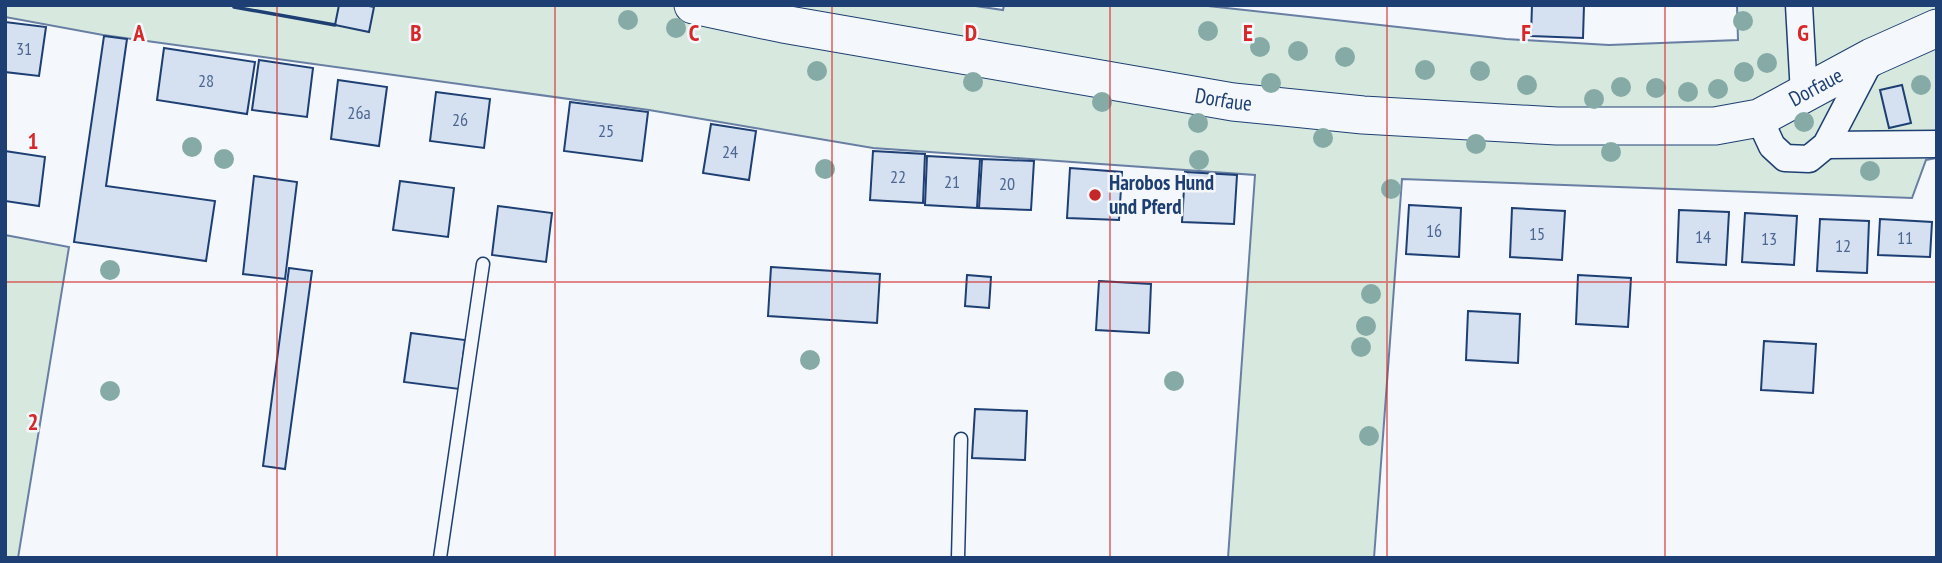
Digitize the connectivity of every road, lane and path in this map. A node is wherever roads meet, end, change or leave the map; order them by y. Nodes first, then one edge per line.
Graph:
1 (693, 5) edge
2 (1799, 5) edge
3 (1937, 28) edge
4 (1872, 57) junction
5 (1804, 94) junction
6 (1759, 118) junction
7 (1937, 144) edge
8 (1826, 145) junction
9 (483, 264) dead end
10 (961, 439) dead end
11 (440, 558) edge
12 (958, 558) edge

1 - 6 street, Dorfaue
2 - 5 street
3 - 4 street, Dorfaue
4 - 5 street, Dorfaue
4 - 8 street, Dorfaue
5 - 6 street, Dorfaue
6 - 8 street
7 - 8 street
9 - 11 lane
10 - 12 lane

